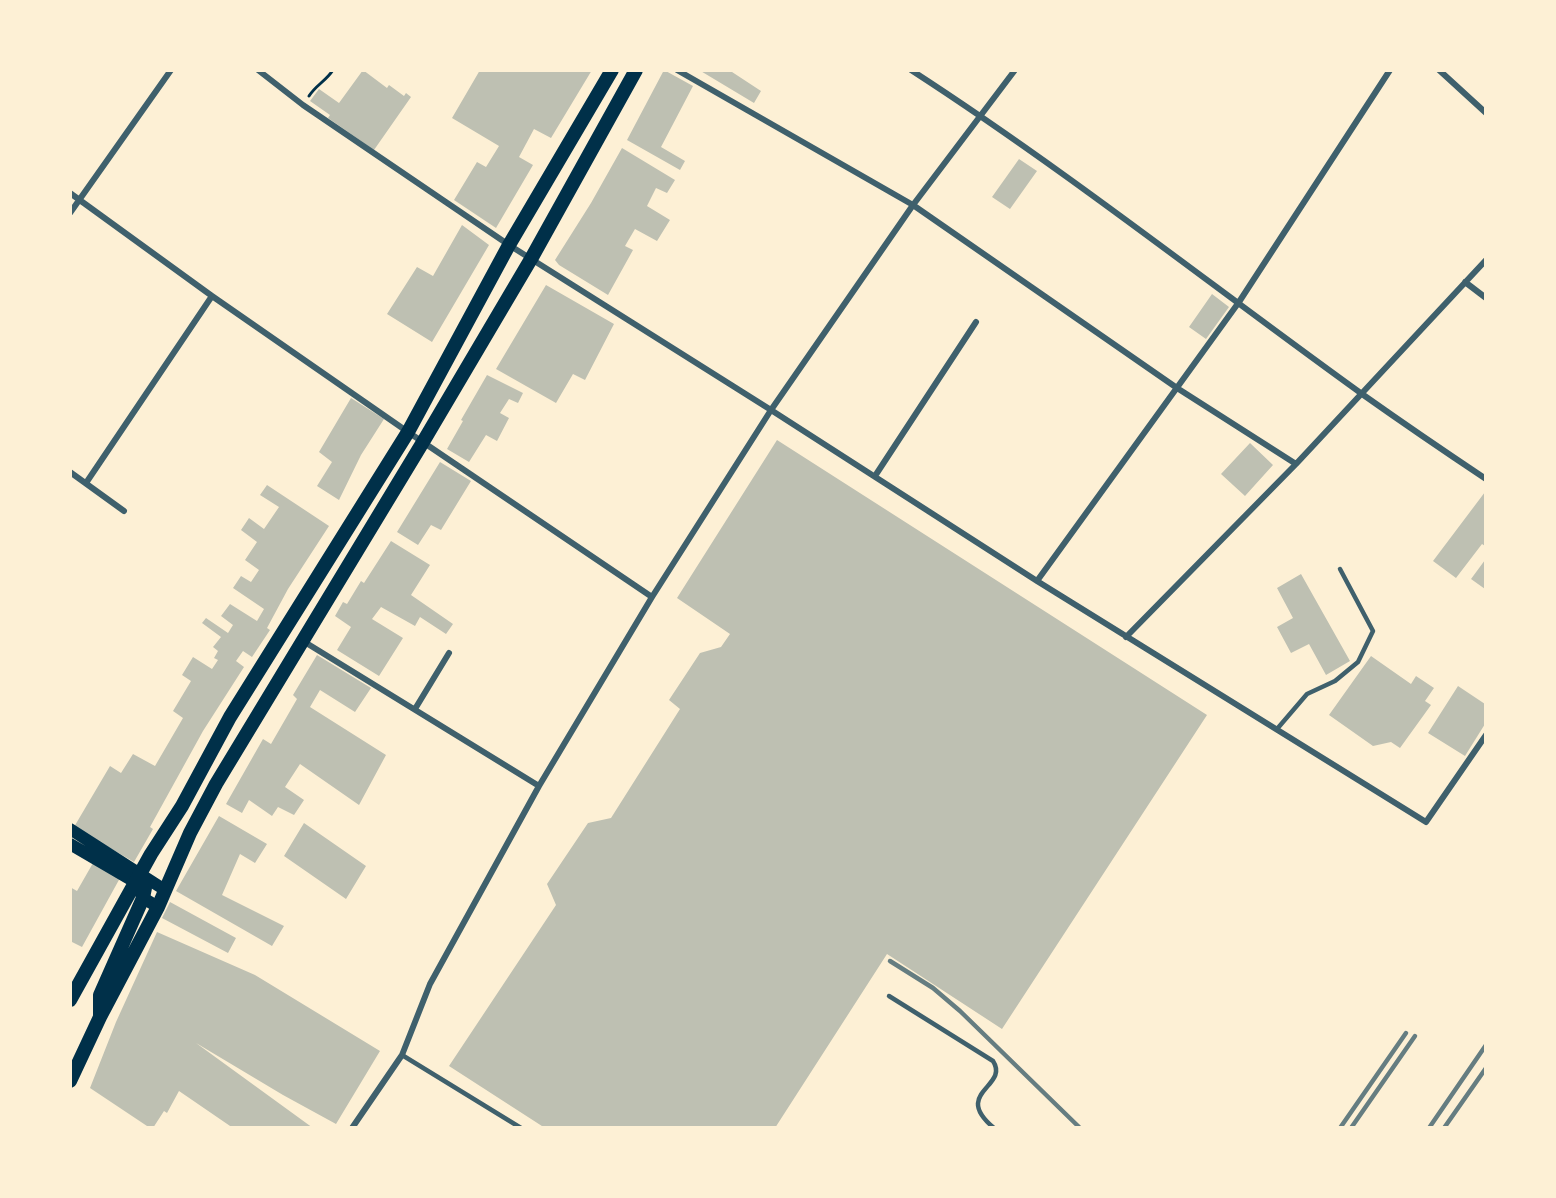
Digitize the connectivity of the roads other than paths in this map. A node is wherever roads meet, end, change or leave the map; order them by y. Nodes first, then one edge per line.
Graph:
1 (171, 70) edge
2 (258, 70) edge
3 (612, 70) edge
4 (636, 70) edge
5 (677, 70) edge
6 (911, 70) edge
7 (1015, 70) edge
8 (1390, 70) edge
9 (1439, 70) edge
10 (1485, 113) edge
11 (981, 116) junction
12 (70, 194) edge
13 (80, 201) junction
14 (913, 205) junction
15 (70, 213) edge
16 (508, 245) junction
17 (531, 259) junction
18 (1485, 260) edge
19 (1465, 282) junction
20 (212, 296) junction
21 (1485, 298) edge
22 (1239, 302) junction
23 (976, 322) dead end
24 (1177, 388) junction
25 (1362, 394) junction
26 (771, 410) junction
27 (408, 432) junction
28 (423, 442) junction
29 (1296, 464) junction
30 (70, 472) edge
31 (875, 476) junction
32 (1485, 479) edge
33 (86, 483) junction
34 (124, 511) dead end
35 (1340, 569) dead end
36 (1037, 581) junction
37 (652, 597) junction
38 (1126, 637) junction
39 (302, 640) junction
40 (449, 653) dead end
41 (415, 709) junction
42 (1277, 729) junction
43 (1485, 735) edge
44 (539, 786) junction
45 (70, 829) edge
46 (70, 844) edge
47 (138, 878) junction
48 (165, 890) junction
49 (143, 898) junction
50 (158, 907) junction
51 (889, 996) dead end
52 (70, 1000) edge
53 (100, 1017) junction
54 (402, 1055) junction
55 (70, 1081) edge
56 (352, 1128) edge
57 (520, 1128) edge
58 (993, 1128) edge

1 - 13 street
2 - 16 street
3 - 16 main road
4 - 17 main road
5 - 14 street
6 - 11 street
7 - 11 street
8 - 22 street
9 - 10 street
11 - 14 street
11 - 22 street
12 - 13 street
13 - 15 street
13 - 20 street
14 - 24 street
14 - 26 street
16 - 17 street
16 - 27 main road
17 - 26 street
17 - 28 main road
18 - 19 street
19 - 21 street
19 - 25 street
20 - 27 street
20 - 33 street
22 - 24 street
22 - 25 street
23 - 31 street
24 - 29 street
24 - 36 street
25 - 29 street
25 - 32 street
26 - 31 street
26 - 37 street
27 - 28 street
27 - 47 main road
28 - 37 street
28 - 39 main road
29 - 38 street
30 - 33 street
31 - 36 street
33 - 34 street
35 - 42 lane
36 - 38 street
37 - 44 street
38 - 42 street
39 - 41 street
39 - 48 main road
40 - 41 street
41 - 44 street
42 - 43 street
44 - 54 street
45 - 47 main road
46 - 47 main road
47 - 48 main road
47 - 49 main road
47 - 52 main road
48 - 50 main road
49 - 50 main road
49 - 53 main road
50 - 53 main road
51 - 58 lane
53 - 55 main road
54 - 56 street
54 - 57 lane

